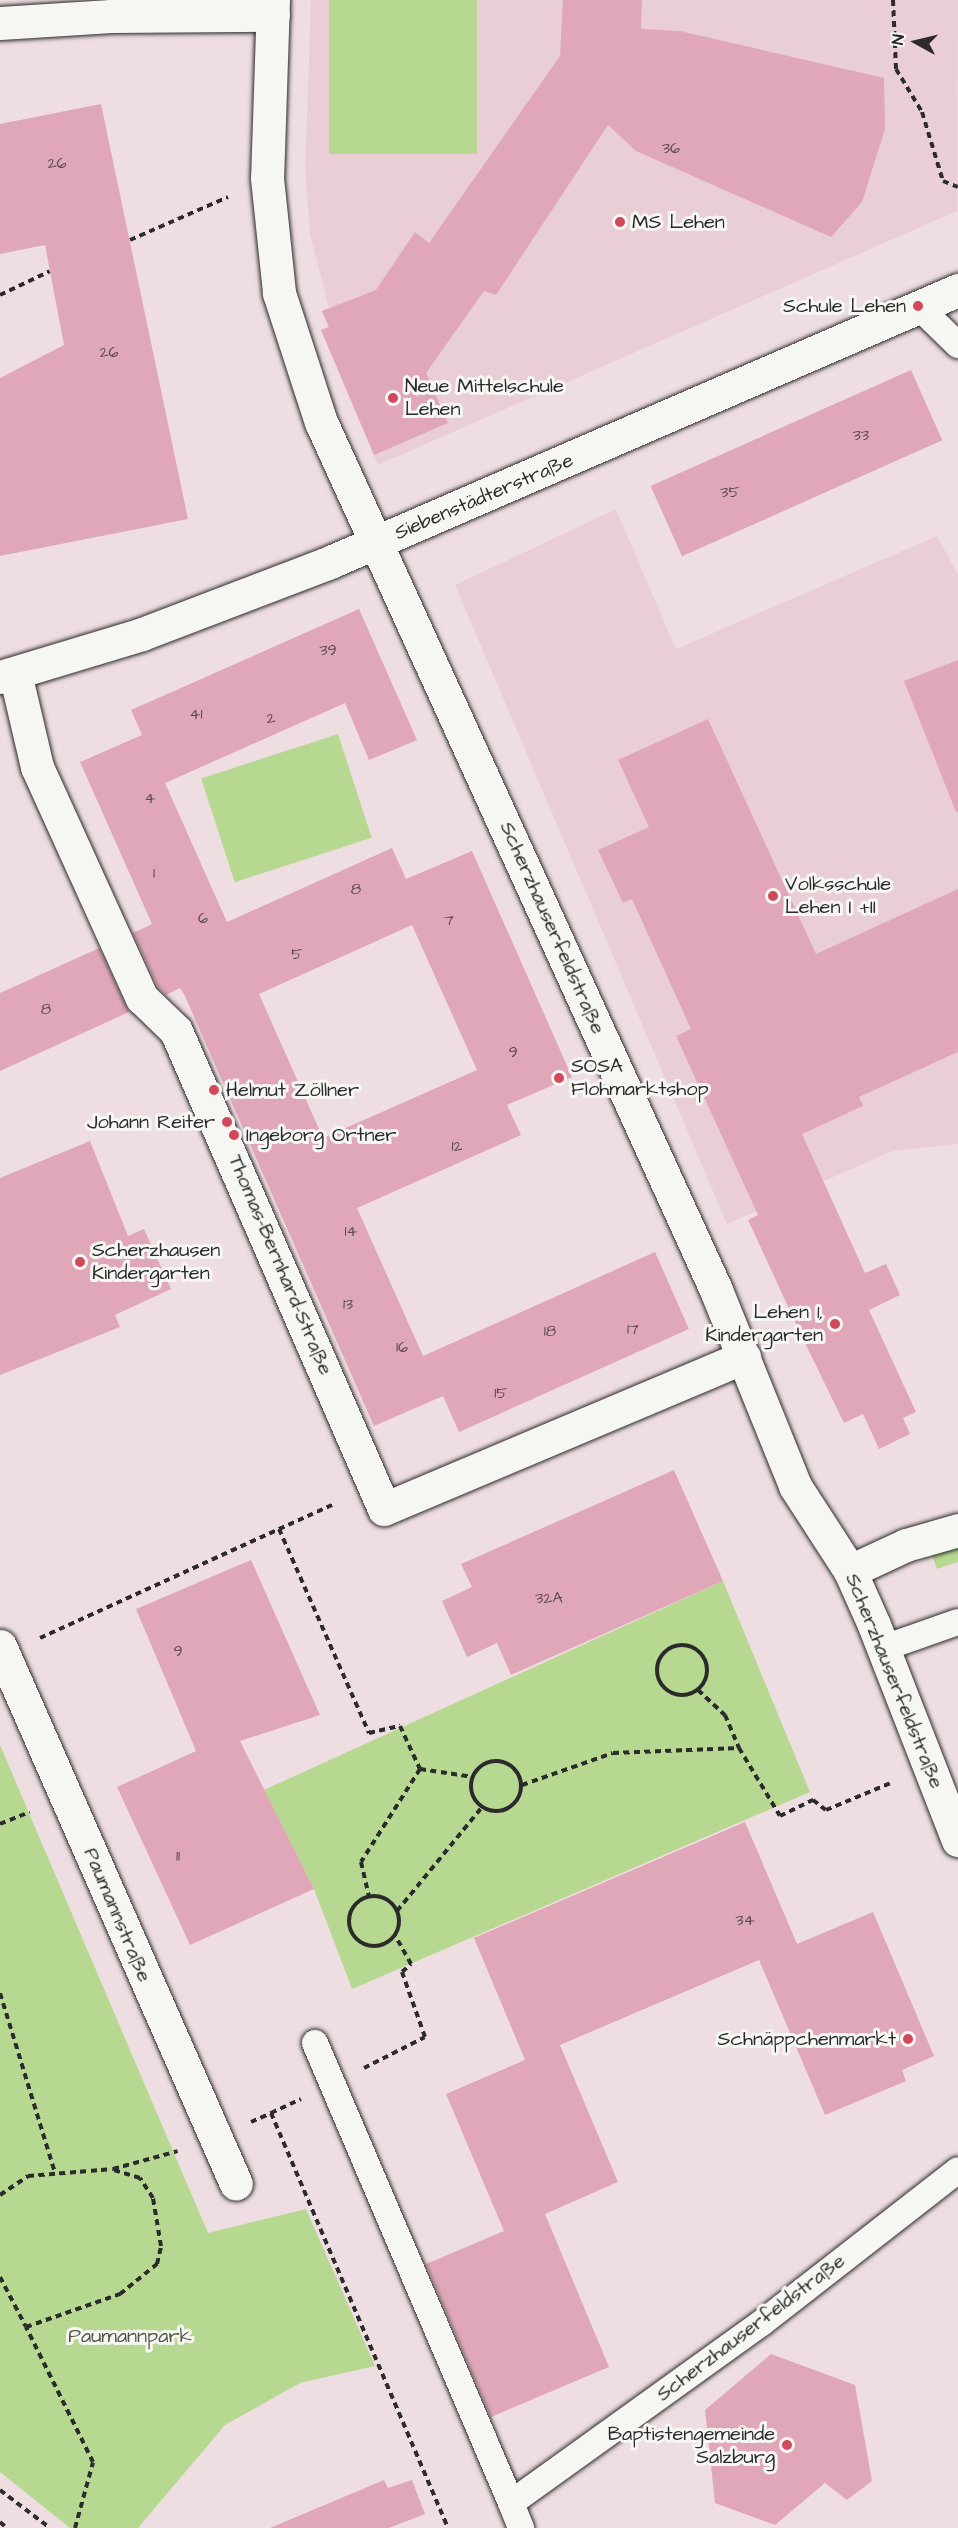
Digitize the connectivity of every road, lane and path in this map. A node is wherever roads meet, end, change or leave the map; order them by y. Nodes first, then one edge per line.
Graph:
1 (894, 0) edge
2 (273, 8) edge
3 (0, 23) edge
4 (958, 187) edge
5 (232, 196) dead end
6 (130, 240) dead end
7 (50, 271) dead end
8 (958, 290) edge
9 (0, 295) edge
10 (918, 306) junction
11 (958, 345) edge
12 (377, 542) junction
13 (7, 675) edge
14 (744, 1357) junction
15 (384, 1509) junction
16 (279, 1529) junction
17 (958, 1530) edge
18 (850, 1571) junction
19 (958, 1622) edge
20 (884, 1648) junction
21 (2, 1650) edge
22 (698, 1690) junction
23 (739, 1748) junction
24 (930, 1767) junction
25 (420, 1769) junction
26 (472, 1777) junction
27 (522, 1785) junction
28 (482, 1807) junction
29 (958, 1840) edge
30 (369, 1896) junction
31 (397, 1911) junction
32 (395, 1935) junction
33 (0, 1993) edge
34 (315, 2043) dead end
35 (333, 2084) junction
36 (271, 2113) junction
37 (213, 2139) junction
38 (113, 2169) junction
39 (54, 2170) junction
40 (958, 2170) edge
41 (236, 2184) dead end
42 (0, 2195) edge
43 (0, 2277) edge
44 (26, 2327) junction
45 (0, 2490) edge
46 (511, 2503) junction
47 (0, 2522) edge
48 (7, 2528) edge
49 (50, 2528) edge
50 (75, 2528) edge
51 (448, 2528) edge
52 (521, 2528) edge

1 - 4 path
2 - 3 street
2 - 12 street, Scherzhauserfeldstraße
5 - 6 path
7 - 9 path
8 - 10 street, Siebenstädterstraße
10 - 11 lane
10 - 12 street, Siebenstädterstraße
12 - 13 street, Siebenstädterstraße
12 - 14 street, Scherzhauserfeldstraße
13 - 15 street, Thomas-Bernhard-Straße
14 - 15 street
14 - 18 street, Scherzhauserfeldstraße
15 - 16 path
16 - 21 path
16 - 25 path
17 - 18 street
18 - 20 street, Scherzhauserfeldstraße
19 - 20 lane
20 - 24 street, Scherzhauserfeldstraße
21 - 37 street, Paumannstraße
22 - 22 path
22 - 23 path
23 - 24 path
23 - 27 path
24 - 29 street, Scherzhauserfeldstraße
25 - 26 path
25 - 30 path
26 - 27 path
26 - 28 path
27 - 28 path
28 - 31 path
30 - 31 path
30 - 32 path
31 - 32 path
32 - 35 path
33 - 39 path
34 - 35 lane
35 - 36 path
35 - 46 lane
36 - 37 path
36 - 51 path
37 - 38 path
37 - 41 street, Paumannstraße
38 - 39 path
38 - 44 path
39 - 42 path
40 - 46 lane, Scherzhauserfeldstraße
43 - 44 path
44 - 50 path
45 - 49 path
46 - 52 lane
47 - 48 path

